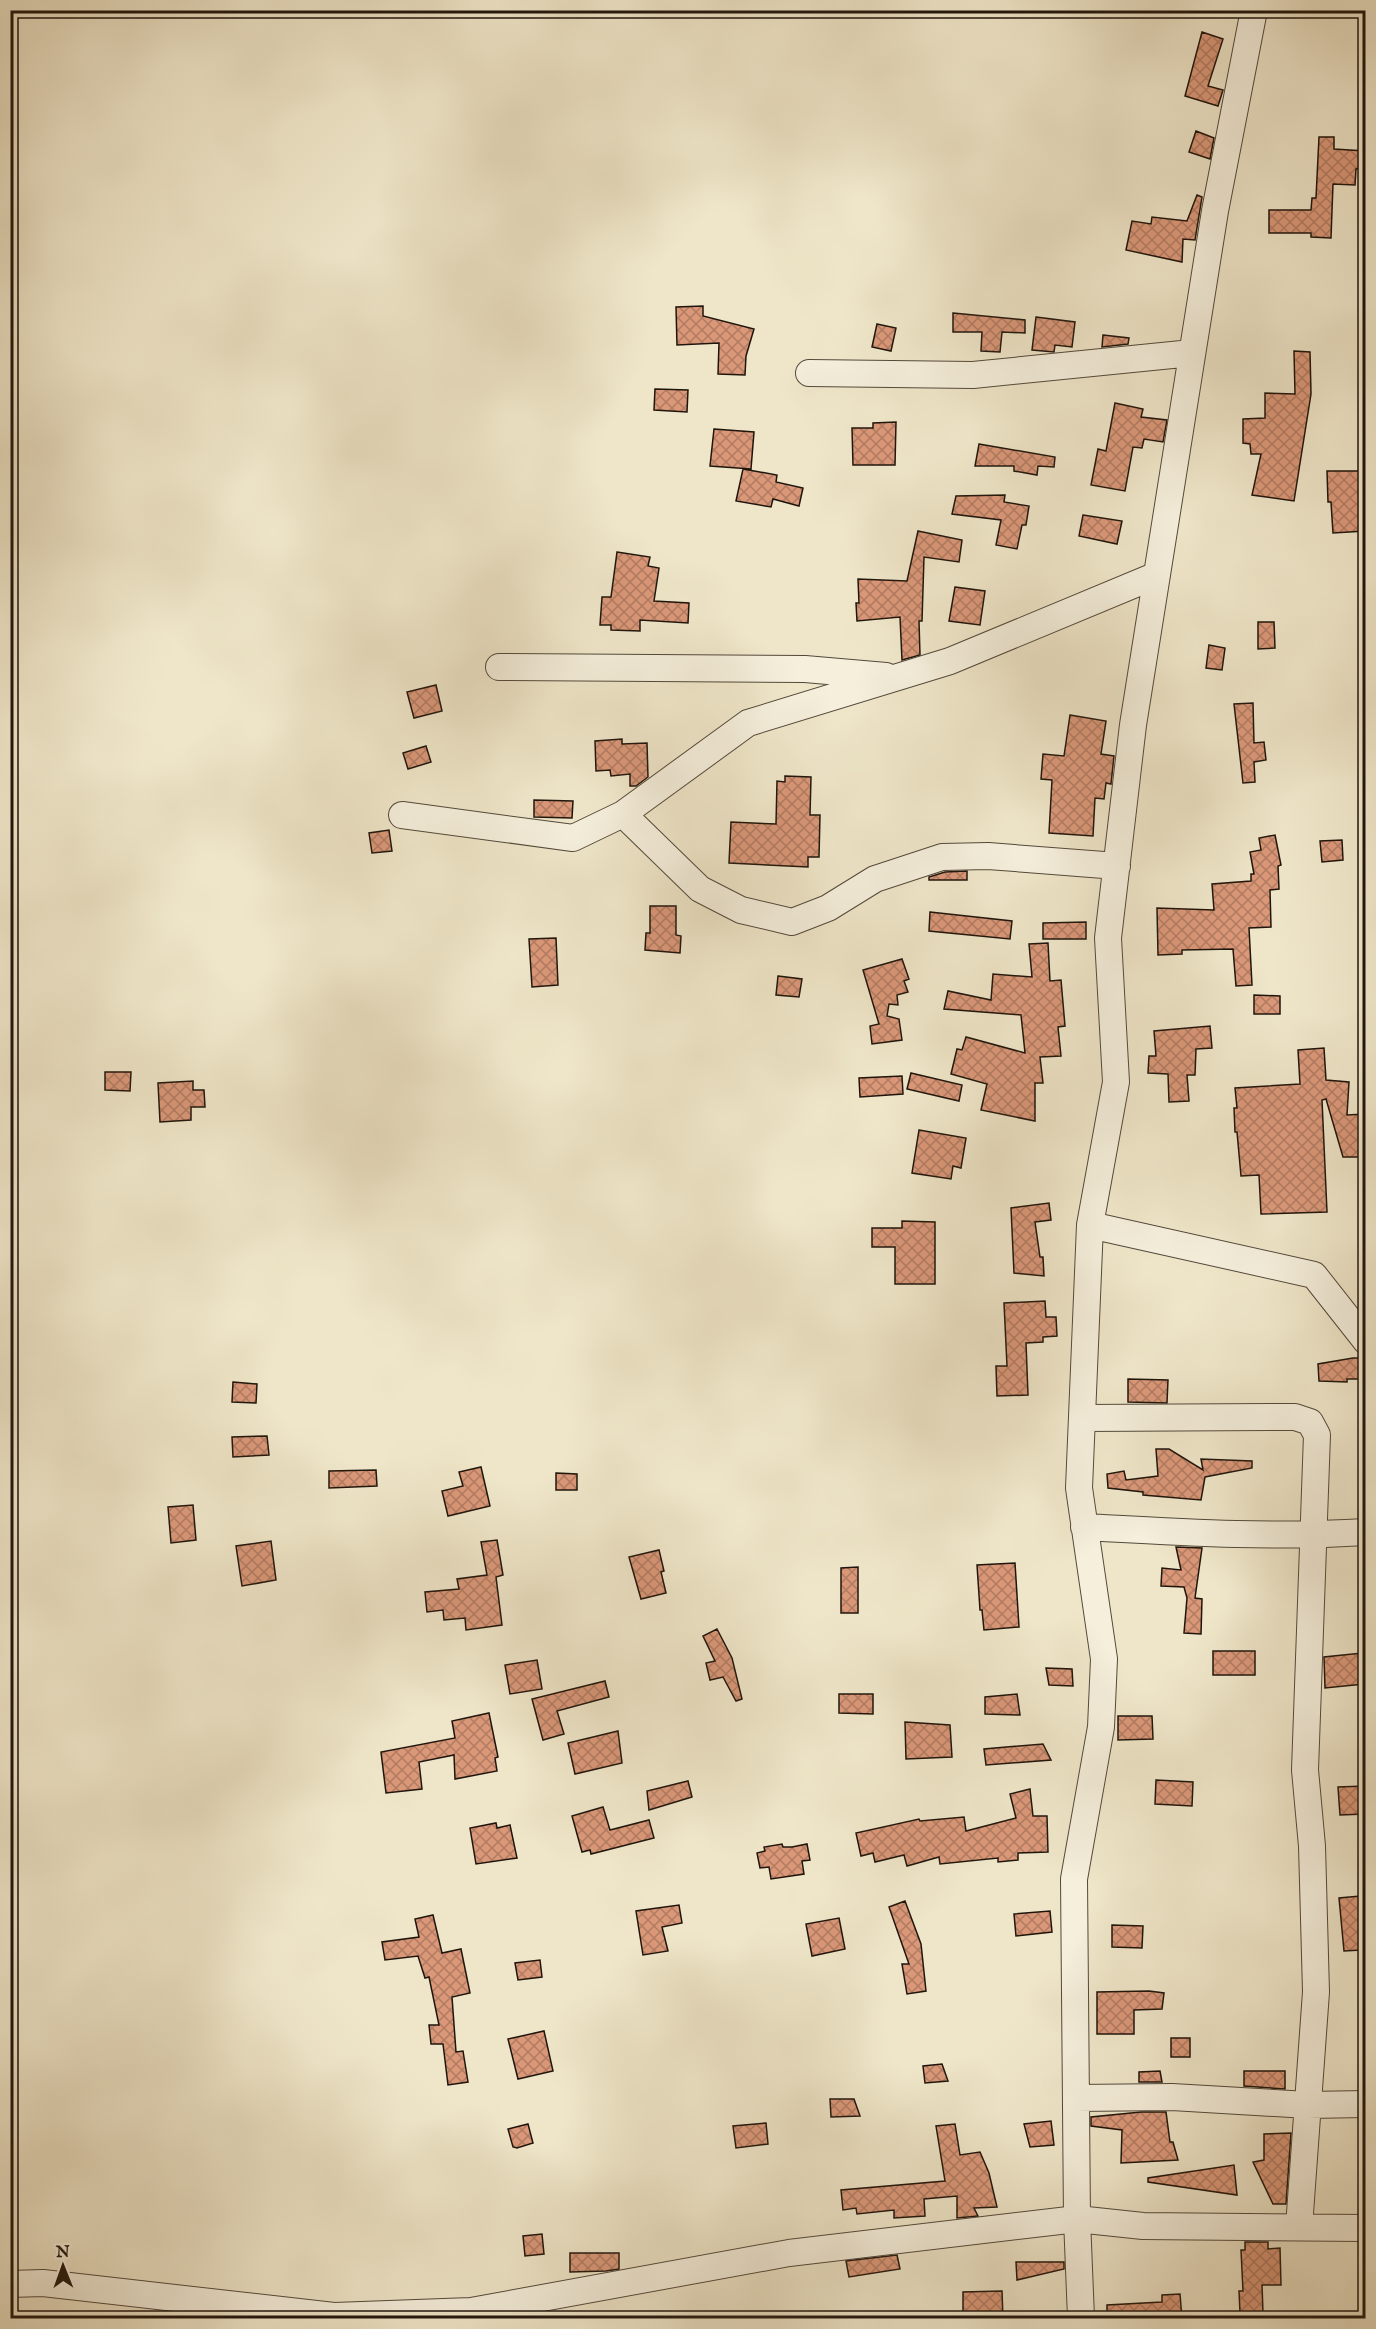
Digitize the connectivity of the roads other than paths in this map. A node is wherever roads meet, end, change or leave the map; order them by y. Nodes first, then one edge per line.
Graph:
1 (1254, 10) edge
2 (1192, 353) junction
3 (809, 373) dead end
4 (1157, 575) junction
5 (499, 668) dead end
6 (898, 677) junction
7 (402, 814) dead end
8 (624, 814) junction
9 (1117, 866) junction
10 (1090, 1225) junction
11 (1365, 1341) edge
12 (1082, 1418) junction
13 (1084, 1527) junction
14 (1365, 1532) edge
15 (1312, 1535) junction
16 (1076, 2098) junction
17 (1365, 2104) edge
18 (1308, 2105) junction
19 (1077, 2219) junction
20 (1299, 2227) junction
21 (1365, 2228) edge
22 (10, 2283) edge
23 (1081, 2319) edge

1 - 2 street
2 - 3 street
2 - 4 street
4 - 6 street
4 - 9 street
5 - 6 street
6 - 8 street
7 - 8 street
8 - 9 street
9 - 10 street
10 - 11 street
10 - 12 street
12 - 13 street
12 - 15 street
13 - 15 street
13 - 16 street
14 - 15 street
15 - 18 street
16 - 18 street
16 - 19 street
17 - 18 street
18 - 20 street
19 - 20 street
19 - 22 street
19 - 23 street
20 - 21 street

